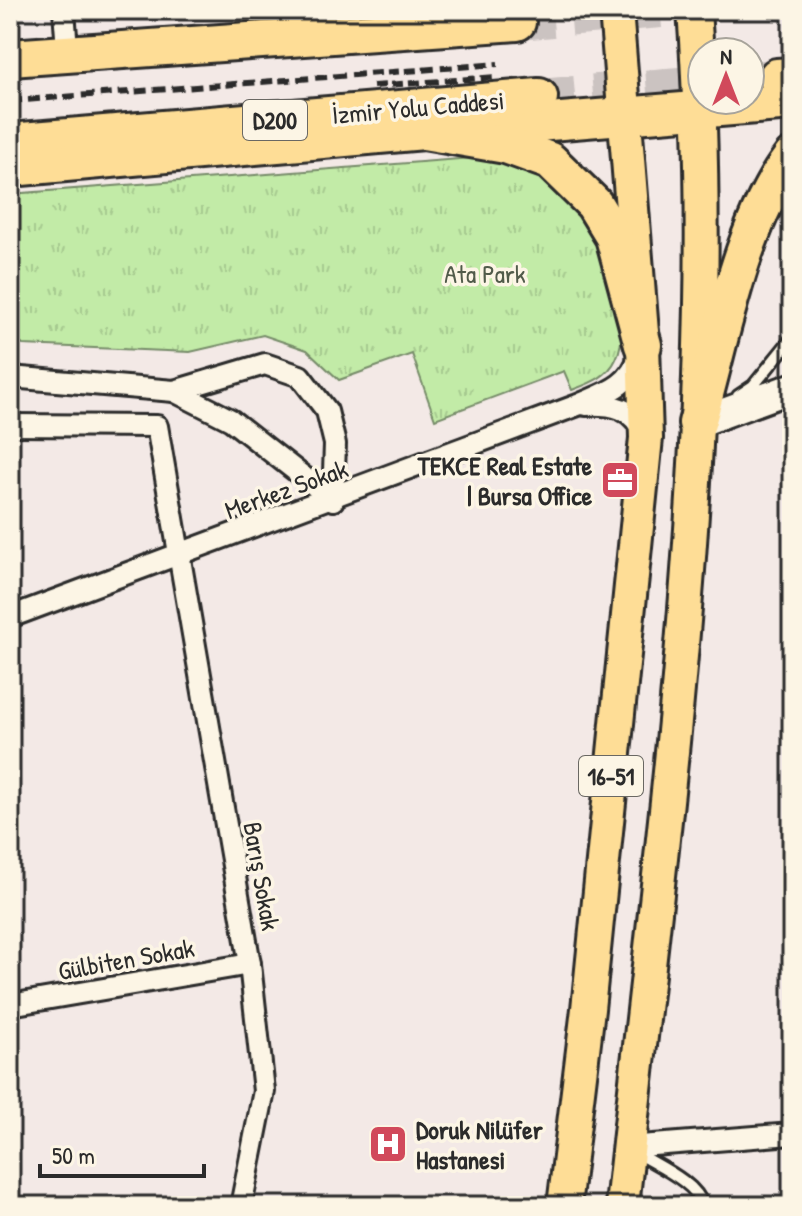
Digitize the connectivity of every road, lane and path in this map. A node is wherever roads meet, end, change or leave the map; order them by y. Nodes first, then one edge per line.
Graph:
1 (376, 10) edge
2 (616, 10) edge
3 (694, 10) edge
4 (517, 22) tunnel mouth
5 (65, 23) edge
6 (696, 36) edge
7 (10, 40) edge
8 (10, 58) edge
9 (787, 85) edge
10 (766, 91) tunnel mouth
11 (539, 97) tunnel mouth
12 (686, 112) edge
13 (702, 116) edge
14 (623, 118) junction
15 (424, 131) junction
16 (10, 142) edge
17 (792, 157) edge
18 (10, 168) edge
19 (792, 338) edge
20 (643, 345) junction
21 (15, 375) edge
22 (792, 388) edge
23 (174, 391) junction
24 (578, 405) junction
25 (697, 423) junction
26 (10, 425) edge
27 (646, 438) junction
28 (333, 500) junction
29 (181, 555) junction
30 (10, 617) edge
31 (250, 964) junction
32 (10, 1005) edge
33 (792, 1134) edge
34 (628, 1147) junction
35 (241, 1206) edge
36 (564, 1206) edge
37 (622, 1206) edge
38 (703, 1206) edge

1 - 5 highway
2 - 14 main road
3 - 6 main road
4 - 8 highway
5 - 7 highway
9 - 10 highway
11 - 16 highway, İzmir Yolu Caddesi / D200
12 - 14 highway
13 - 25 main road, 16-51
14 - 15 highway
14 - 20 main road
15 - 18 highway
15 - 20 highway
17 - 25 highway
19 - 25 lane
20 - 24 street, Merkez Sokak
20 - 27 main road, 16-51
21 - 23 street
22 - 25 main road
23 - 28 street
23 - 28 street
24 - 27 street
24 - 28 street, Merkez Sokak
25 - 34 main road, 16-51
26 - 29 street, Barış Sokak
27 - 36 main road, 16-51
28 - 29 street, Merkez Sokak
29 - 30 street, Merkez Sokak
29 - 31 street, Barış Sokak
31 - 32 street, Gülbiten Sokak
31 - 35 street, Barış Sokak
33 - 34 street
34 - 37 main road, 16-51
34 - 38 lane

